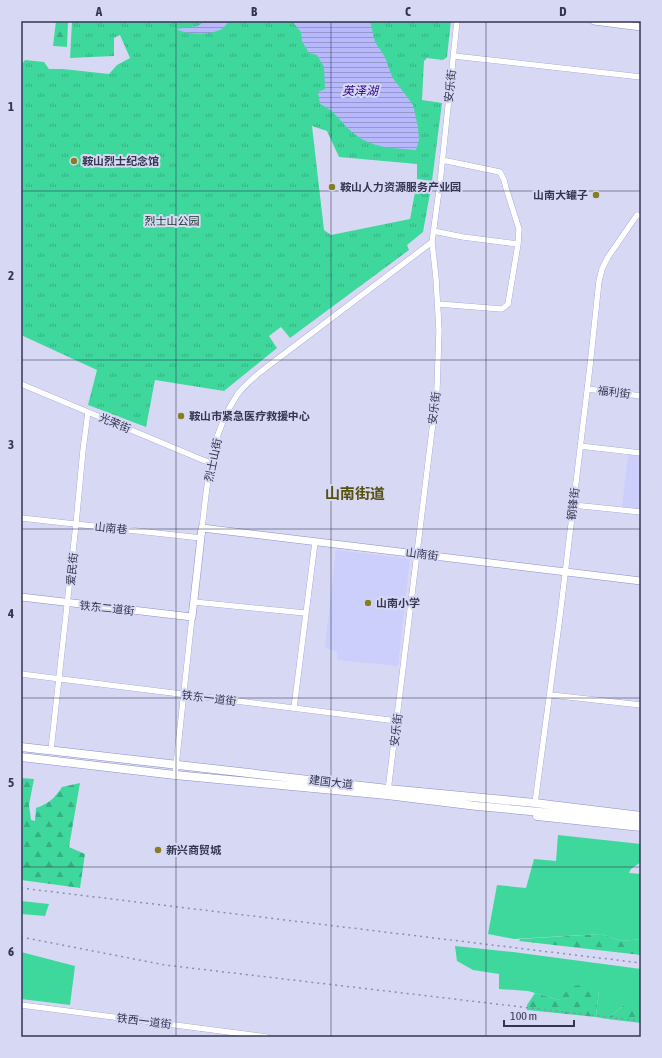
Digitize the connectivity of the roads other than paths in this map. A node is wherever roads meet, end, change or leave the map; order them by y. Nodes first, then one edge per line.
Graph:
1 (458, 21) edge
2 (594, 21) edge
3 (641, 27) edge
4 (454, 56) junction
5 (641, 77) edge
6 (442, 160) junction
7 (639, 216) edge
8 (433, 230) junction
9 (432, 242) junction
10 (518, 244) junction
11 (438, 304) junction
12 (21, 384) edge
13 (588, 389) junction
14 (641, 396) edge
15 (88, 412) junction
16 (580, 446) junction
17 (641, 453) edge
18 (210, 463) junction
19 (573, 505) junction
20 (641, 512) edge
21 (21, 518) edge
22 (76, 524) junction
23 (202, 528) junction
24 (201, 538) junction
25 (315, 542) junction
26 (417, 554) junction
27 (565, 571) junction
28 (641, 581) edge
29 (21, 597) edge
30 (194, 602) junction
31 (68, 604) junction
32 (306, 613) junction
33 (192, 617) junction
34 (21, 674) edge
35 (59, 679) junction
36 (183, 695) junction
37 (551, 695) junction
38 (641, 705) edge
39 (294, 708) junction
40 (397, 721) junction
41 (21, 746) edge
42 (51, 750) junction
43 (21, 757) edge
44 (176, 764) junction
45 (175, 775) junction
46 (388, 792) junction
47 (535, 803) junction
48 (477, 806) junction
49 (639, 821) edge
50 (21, 1005) edge
51 (266, 1037) edge

1 - 4 street, 安乐街
2 - 3 main road
4 - 5 street
4 - 6 street, 安乐街
6 - 8 street, 安乐街
6 - 10 street
7 - 13 street, 钢锋街
8 - 9 street, 安乐街
8 - 10 street
9 - 11 street, 安乐街
9 - 18 street, 烈士山街
10 - 11 street
11 - 26 street, 安乐街
12 - 15 street, 光荣街
13 - 14 street, 福利街
13 - 16 street, 钢锋街
15 - 18 street, 光荣街
15 - 22 street, 爱民街
16 - 17 street
16 - 19 street, 钢锋街
18 - 23 street, 烈士山街
19 - 20 street
19 - 27 street, 钢锋街
21 - 22 street, 山南巷
22 - 24 street, 山南巷
22 - 31 street, 爱民街
23 - 24 main road, 烈士山街
23 - 25 main road, 山南街
24 - 30 main road, 烈士山街
25 - 26 main road, 山南街
25 - 32 street
26 - 27 main road, 山南街
26 - 40 street, 安乐街
27 - 28 main road, 山南街
27 - 37 street, 钢锋街
29 - 31 main road, 铁东二道街
30 - 32 street
30 - 33 main road, 烈士山街
31 - 33 main road, 铁东二道街
31 - 35 street, 爱民街
32 - 39 street
33 - 36 street, 烈士山街
34 - 35 street, 铁东一道街
35 - 36 street, 铁东一道街
35 - 42 street, 爱民街
36 - 39 street, 铁东一道街
36 - 44 street, 烈士山街
37 - 38 street
37 - 47 street, 钢锋街
39 - 40 street, 铁东一道街
40 - 46 street, 安乐街
41 - 42 highway, 建国大道
42 - 44 highway, 建国大道
43 - 45 highway, 建国大道
44 - 45 street, 烈士山街
44 - 46 highway, 建国大道
45 - 46 highway, 建国大道
46 - 47 highway, 建国大道
46 - 48 highway, 建国大道
47 - 49 highway, 建国大道
48 - 49 highway, 建国大道
48 - 49 highway
50 - 51 street, 铁西一道街

